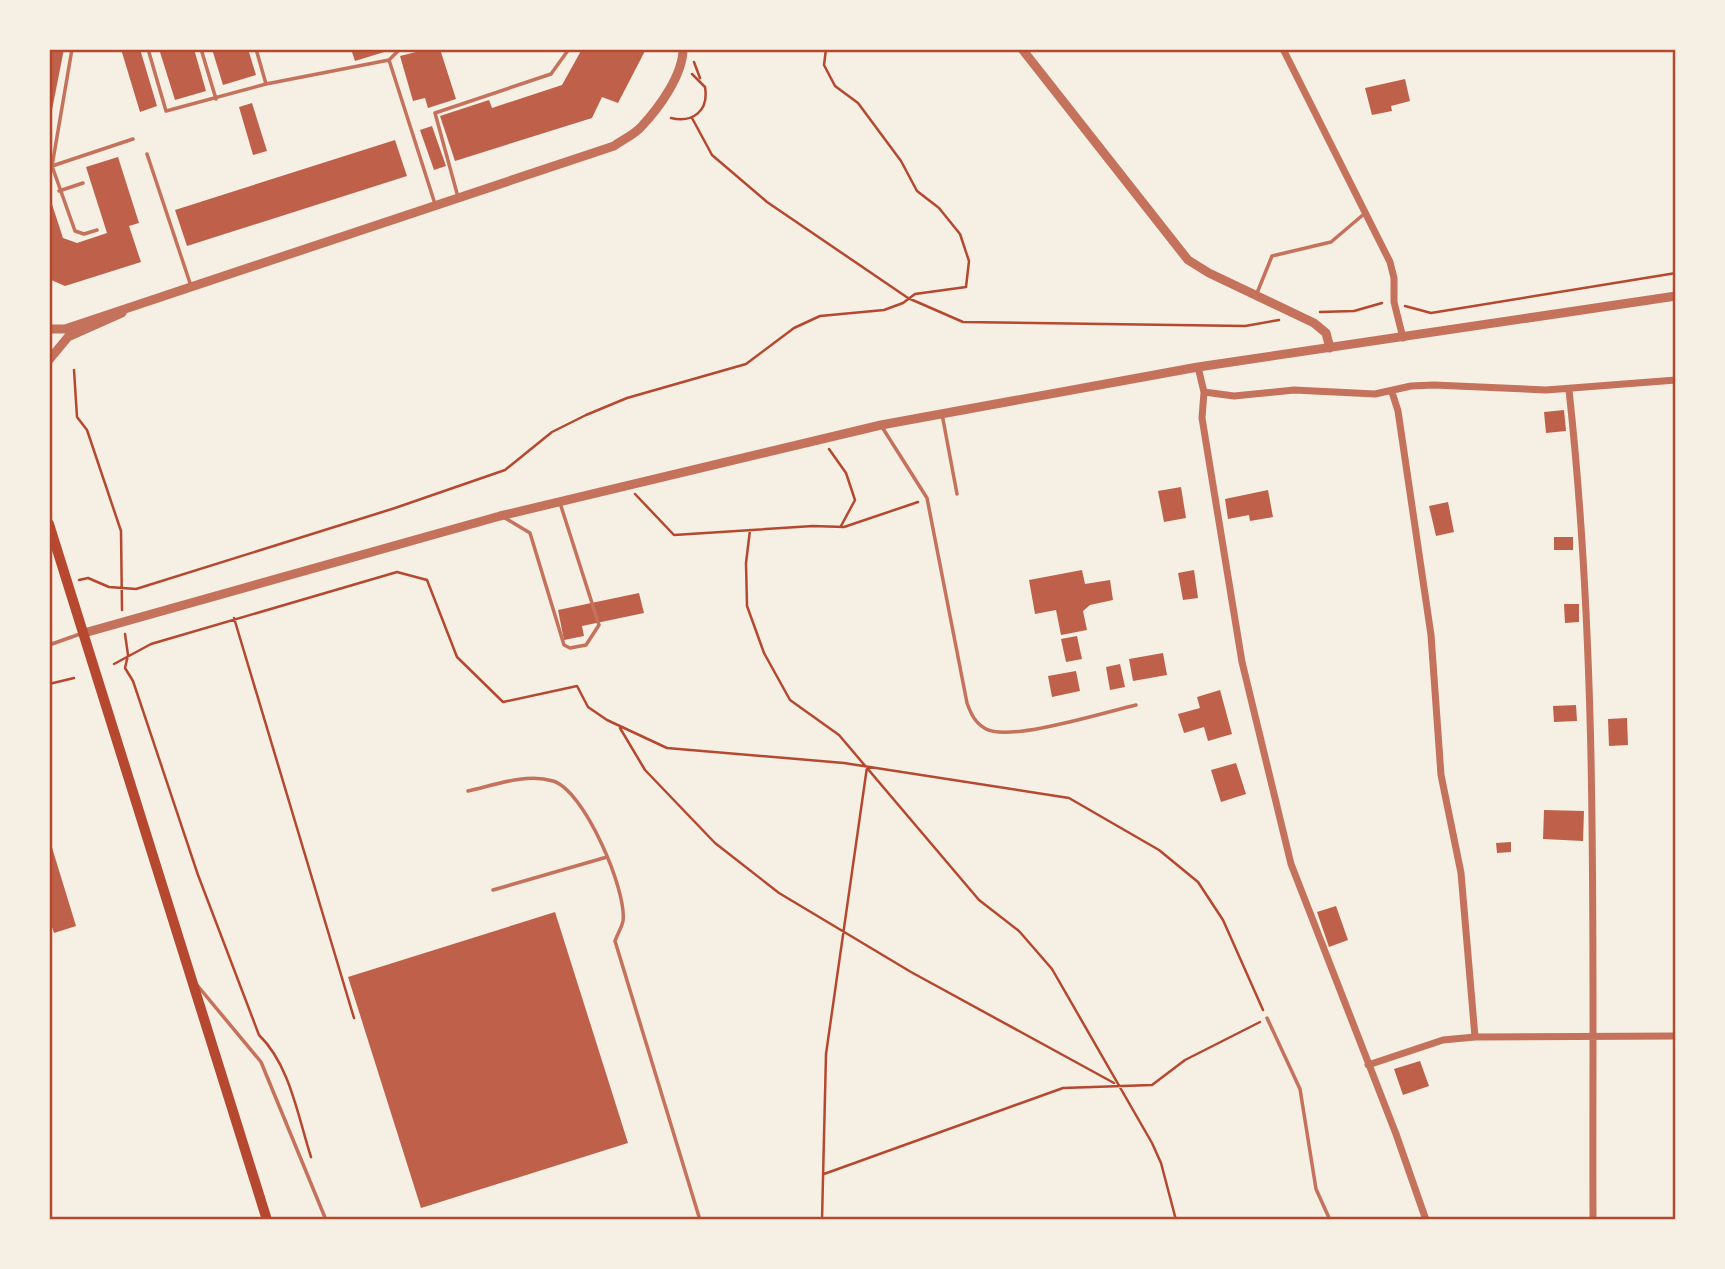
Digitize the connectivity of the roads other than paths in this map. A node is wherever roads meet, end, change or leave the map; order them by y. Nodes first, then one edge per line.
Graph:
1 (72, 49) edge
2 (148, 49) edge
3 (201, 49) edge
4 (256, 49) edge
5 (400, 49) edge
6 (569, 49) edge
7 (683, 49) edge
8 (1022, 49) edge
9 (1283, 49) edge
10 (389, 60) junction
11 (266, 84) junction
12 (216, 99) junction
13 (133, 139) dead end
14 (147, 154) dead end
15 (52, 166) junction
16 (83, 183) dead end
17 (59, 191) junction
18 (458, 197) junction
19 (435, 205) junction
20 (1364, 214) junction
21 (97, 230) dead end
22 (191, 286) junction
23 (1256, 295) junction
24 (1676, 296) edge
25 (130, 306) junction
26 (49, 329) edge
27 (1403, 338) junction
28 (1331, 348) junction
29 (49, 360) edge
30 (1198, 367) junction
31 (1676, 380) edge
32 (1569, 390) junction
33 (1204, 392) junction
34 (1392, 392) junction
35 (941, 412) junction
36 (881, 425) junction
37 (957, 494) dead end
38 (560, 502) junction
39 (500, 516) junction
40 (49, 524) edge
41 (84, 633) junction
42 (49, 645) edge
43 (1136, 705) dead end
44 (468, 791) dead end
45 (607, 857) junction
46 (493, 890) dead end
47 (190, 976) junction
48 (1267, 1018) road end
49 (1592, 1035) junction
50 (1676, 1036) edge
51 (1475, 1037) junction
52 (1368, 1065) junction
53 (267, 1220) edge
54 (326, 1220) edge
55 (700, 1220) edge
56 (1330, 1220) edge
57 (1426, 1220) edge
58 (1593, 1220) edge

1 - 15 lane
2 - 12 lane
3 - 12 lane
4 - 11 lane
5 - 10 lane
6 - 18 lane
7 - 18 street
8 - 23 street
9 - 20 street
10 - 11 lane
10 - 19 lane
11 - 12 lane
13 - 15 lane
14 - 22 lane
15 - 17 lane
16 - 17 lane
17 - 21 lane
18 - 19 street
19 - 22 street
20 - 23 lane
20 - 27 street
22 - 25 street
23 - 28 street
24 - 27 street
25 - 26 street
25 - 29 street
27 - 28 street
28 - 30 street
30 - 33 street
30 - 35 street
31 - 32 street
32 - 34 street
32 - 49 street
33 - 34 street
33 - 52 street
34 - 51 street
35 - 36 street
35 - 37 lane
36 - 38 street
36 - 43 lane
38 - 39 street
38 - 39 lane
39 - 41 street
40 - 41 main road
41 - 42 lane
41 - 47 main road
44 - 45 lane
45 - 46 lane
45 - 55 lane
47 - 53 main road
47 - 54 lane
48 - 56 lane
49 - 50 street
49 - 51 street
49 - 58 street
51 - 52 street
52 - 57 street

